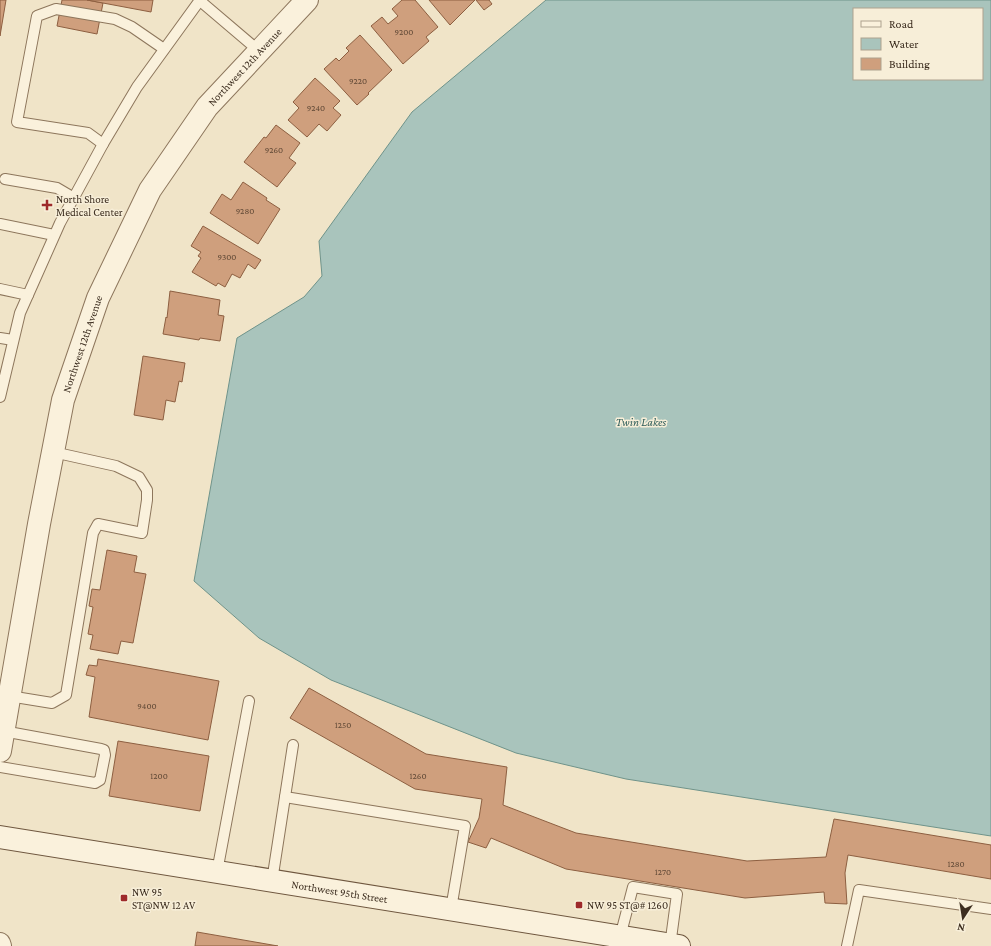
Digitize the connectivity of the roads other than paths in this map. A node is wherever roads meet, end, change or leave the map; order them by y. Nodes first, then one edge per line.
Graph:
1 (200, 0) edge
2 (307, 0) edge
3 (164, 49) junction
4 (259, 51) junction
5 (103, 144) junction
6 (5, 179) dead end
7 (74, 198) junction
8 (0, 224) edge
9 (54, 236) junction
10 (0, 289) edge
11 (28, 295) junction
12 (0, 338) edge
13 (13, 340) junction
14 (0, 397) edge
15 (53, 452) junction
16 (9, 696) junction
17 (249, 701) dead end
18 (2, 741) edge
19 (293, 745) dead end
20 (0, 767) edge
21 (284, 797) junction
22 (0, 837) edge
23 (217, 872) junction
24 (272, 881) junction
25 (991, 909) edge
26 (451, 910) junction
27 (620, 937) junction
28 (673, 946) edge
29 (847, 946) edge

1 - 3 lane
1 - 4 lane
2 - 4 street, Northwest 12th Avenue
3 - 5 lane
3 - 5 lane
4 - 15 street, Northwest 12th Avenue
5 - 7 lane
6 - 7 lane
7 - 9 lane
8 - 9 lane
9 - 11 lane
10 - 11 lane
11 - 13 lane
12 - 13 lane
13 - 14 lane
15 - 16 street, Northwest 12th Avenue
15 - 16 lane
16 - 18 street, Northwest 12th Avenue
17 - 23 lane
18 - 20 lane
19 - 21 lane
21 - 24 lane
21 - 26 lane
22 - 23 street, Northwest 95th Street
23 - 24 street, Northwest 95th Street
24 - 26 street, Northwest 95th Street
25 - 29 lane
26 - 27 street, Northwest 95th Street
27 - 28 street, Northwest 95th Street
27 - 28 lane

